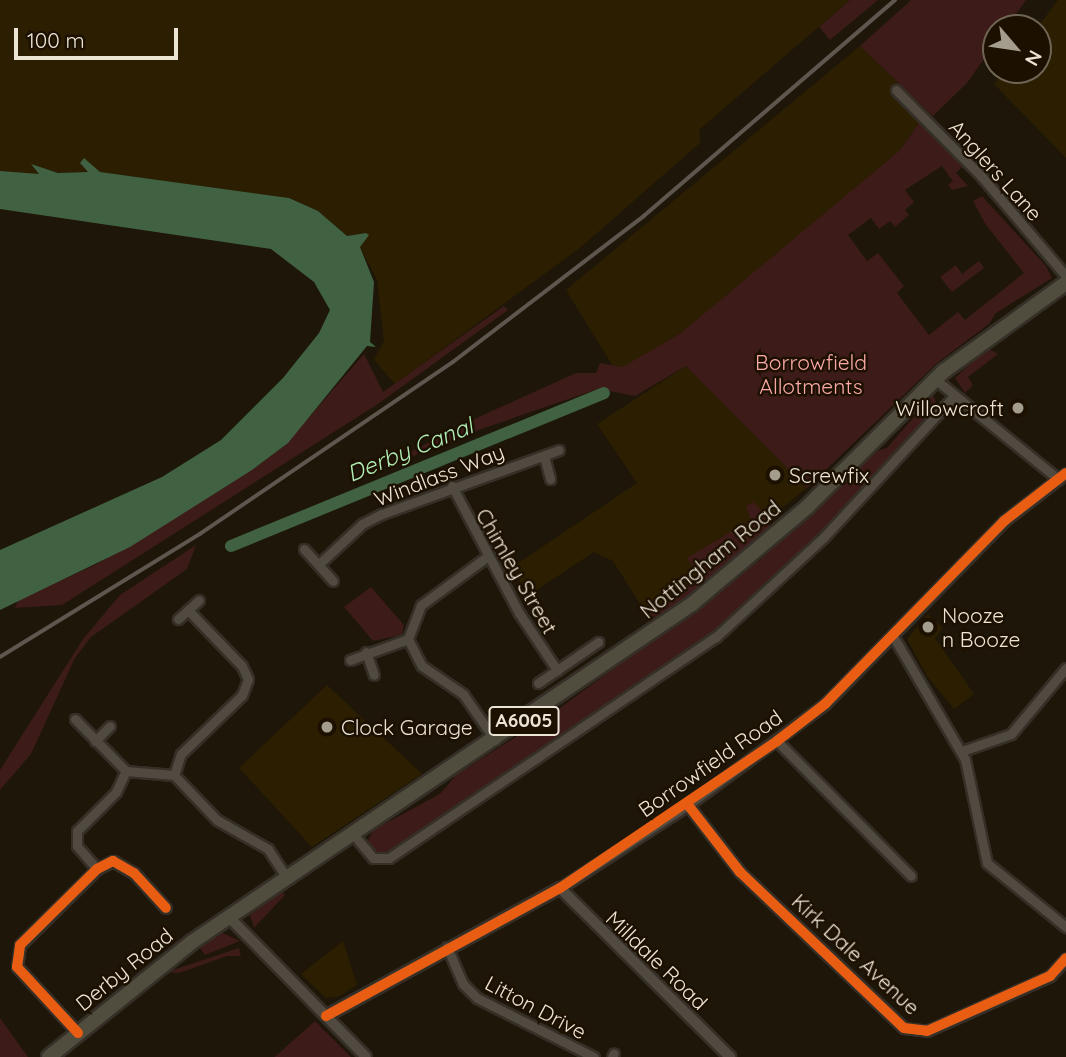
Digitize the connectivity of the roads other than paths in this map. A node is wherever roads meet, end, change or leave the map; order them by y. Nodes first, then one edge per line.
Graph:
1 (896, 90) dead end
2 (1066, 276) edge
3 (1066, 284) edge
4 (935, 379) junction
5 (954, 396) junction
6 (559, 450) dead end
7 (544, 456) junction
8 (1062, 476) edge
9 (550, 479) dead end
10 (452, 486) junction
11 (304, 548) dead end
12 (488, 556) junction
13 (319, 564) junction
14 (333, 581) dead end
15 (199, 600) dead end
16 (188, 610) junction
17 (178, 618) dead end
18 (893, 636) junction
19 (408, 639) junction
20 (598, 642) dead end
21 (366, 652) junction
22 (350, 660) dead end
23 (1066, 668) edge
24 (556, 670) junction
25 (374, 675) dead end
26 (538, 683) dead end
27 (75, 719) dead end
28 (110, 726) dead end
29 (495, 740) junction
30 (95, 741) junction
31 (777, 741) junction
32 (962, 751) junction
33 (126, 771) junction
34 (174, 775) junction
35 (688, 805) junction
36 (353, 834) junction
37 (97, 869) junction
38 (911, 876) dead end
39 (287, 878) junction
40 (560, 888) junction
41 (166, 908) dead end
42 (228, 916) junction
43 (1066, 927) edge
44 (447, 947) junction
45 (1066, 958) edge
46 (326, 1016) junction
47 (78, 1033) junction
48 (49, 1057) edge
49 (366, 1057) edge
50 (594, 1057) edge
51 (730, 1057) edge

1 - 2 street, Anglers Lane
3 - 4 main road, Nottingham Road / A6005
4 - 5 street
4 - 29 main road, Nottingham Road / A6005
5 - 8 street
5 - 36 street
6 - 7 street, Windlass Way
7 - 9 street
7 - 10 street, Windlass Way
8 - 18 street, Borrowfield Road
10 - 12 street, Chimley Street
10 - 13 street, Windlass Way
11 - 13 street
12 - 19 street
12 - 24 street, Chimley Street
13 - 14 street
15 - 16 street
16 - 17 street
16 - 34 street
18 - 31 street, Borrowfield Road
18 - 32 street
19 - 21 street
19 - 29 street
20 - 24 street
21 - 22 street
21 - 25 street
23 - 32 street
24 - 26 street
27 - 30 street
28 - 30 street
29 - 36 main road, Nottingham Road / A6005
30 - 33 street
31 - 35 street, Borrowfield Road
31 - 38 street
32 - 43 street
33 - 34 street
33 - 37 street
34 - 39 street
35 - 40 street, Borrowfield Road
35 - 45 street, Kirk Dale Avenue
36 - 39 main road, Nottingham Road / A6005
37 - 41 street
37 - 47 street
39 - 42 main road, Nottingham Road / A6005
40 - 44 street, Borrowfield Road
40 - 51 street, Milldale Road
42 - 46 street
42 - 47 main road, Derby Road / A6005
44 - 46 street, Borrowfield Road
44 - 50 street, Litton Drive
46 - 49 street
47 - 48 main road, Derby Road / A6005

